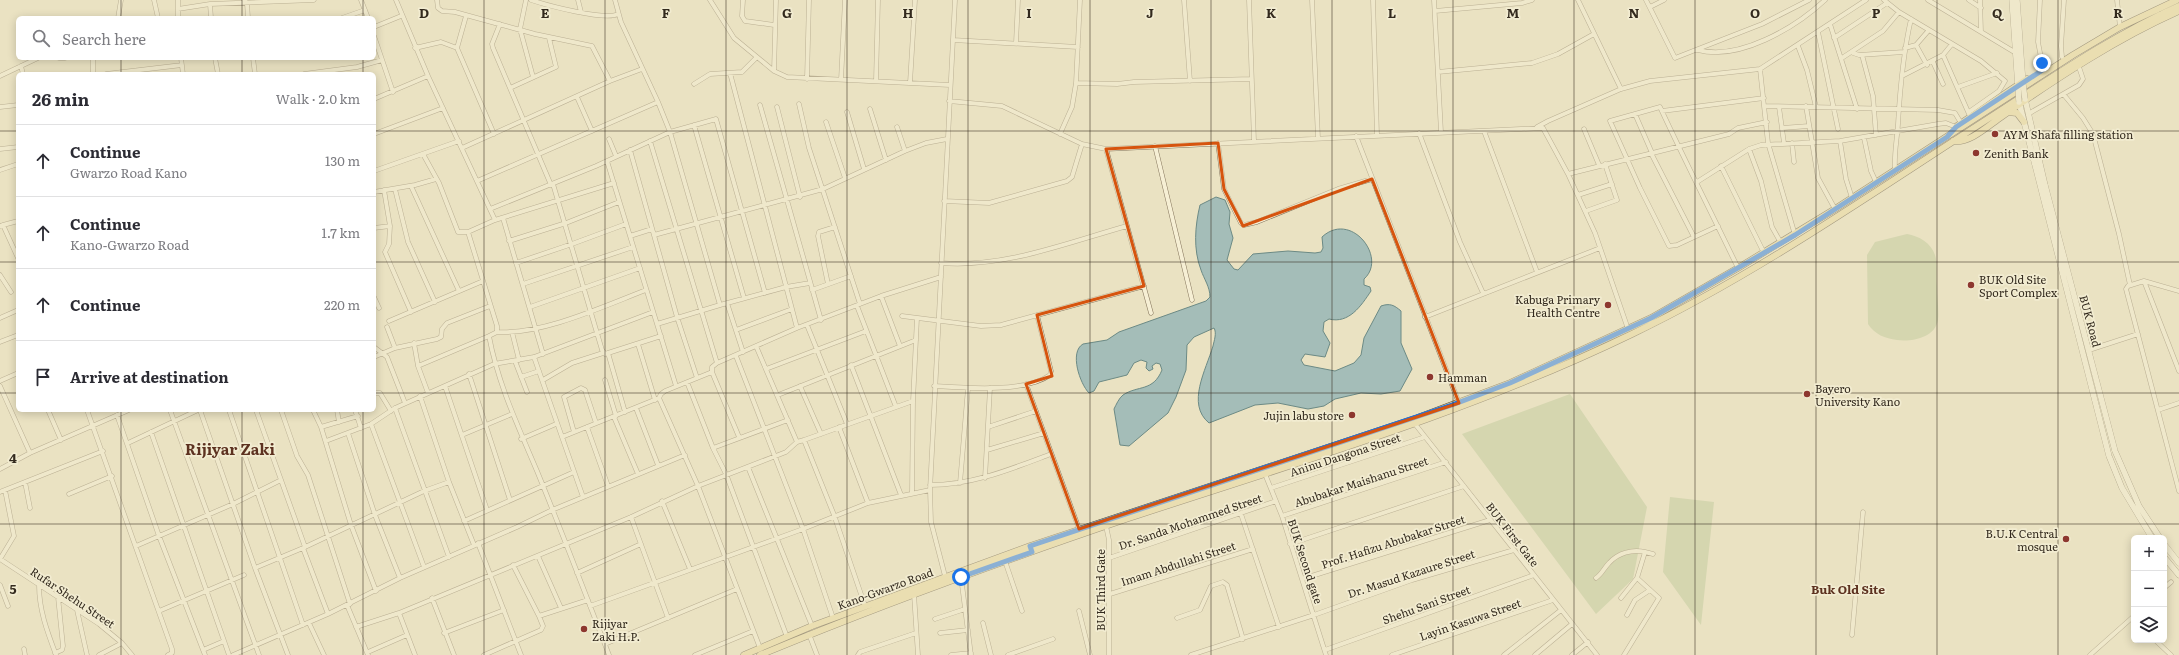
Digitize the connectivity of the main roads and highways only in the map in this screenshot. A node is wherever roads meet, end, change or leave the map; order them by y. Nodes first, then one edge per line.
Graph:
1 (2012, 0) edge
2 (2017, 0) edge
3 (2177, 0) edge
4 (2179, 6) edge
5 (2179, 11) edge
6 (2107, 41) junction
7 (2091, 44) junction
8 (2112, 46) junction
9 (2019, 60) junction
10 (2020, 85) junction
11 (2022, 101) junction
12 (2007, 113) junction
13 (2024, 122) junction
14 (1947, 137) junction
15 (1953, 142) junction
16 (2071, 297) junction
17 (1489, 394) junction
18 (2150, 535) edge
19 (2158, 535) edge
20 (2167, 548) edge
21 (1031, 549) junction
22 (2167, 560) edge
23 (2179, 562) edge
24 (2179, 575) edge
25 (760, 652) edge
26 (744, 655) edge

1 - 9 main road
2 - 9 main road
3 - 7 main road, Kano-Gwarzo Road
4 - 6 main road
5 - 8 main road
6 - 8 main road
6 - 15 main road
7 - 10 main road
7 - 14 main road, Kano-Gwarzo Road
8 - 11 main road
9 - 10 main road
10 - 11 main road, bridge
10 - 14 main road
11 - 12 main road
11 - 13 main road, BUK Road
11 - 16 main road, BUK Road
12 - 13 main road
12 - 15 main road
13 - 16 main road, BUK Road
14 - 17 main road, Kano-Gwarzo Road
15 - 17 main road
16 - 18 main road, BUK Road
16 - 19 main road, BUK Road
17 - 21 main road, Kano-Gwarzo Road
17 - 21 main road
20 - 23 main road
21 - 25 main road
21 - 25 main road, Kano-Gwarzo Road
22 - 24 main road
25 - 26 main road, Kano-Gwarzo Road

